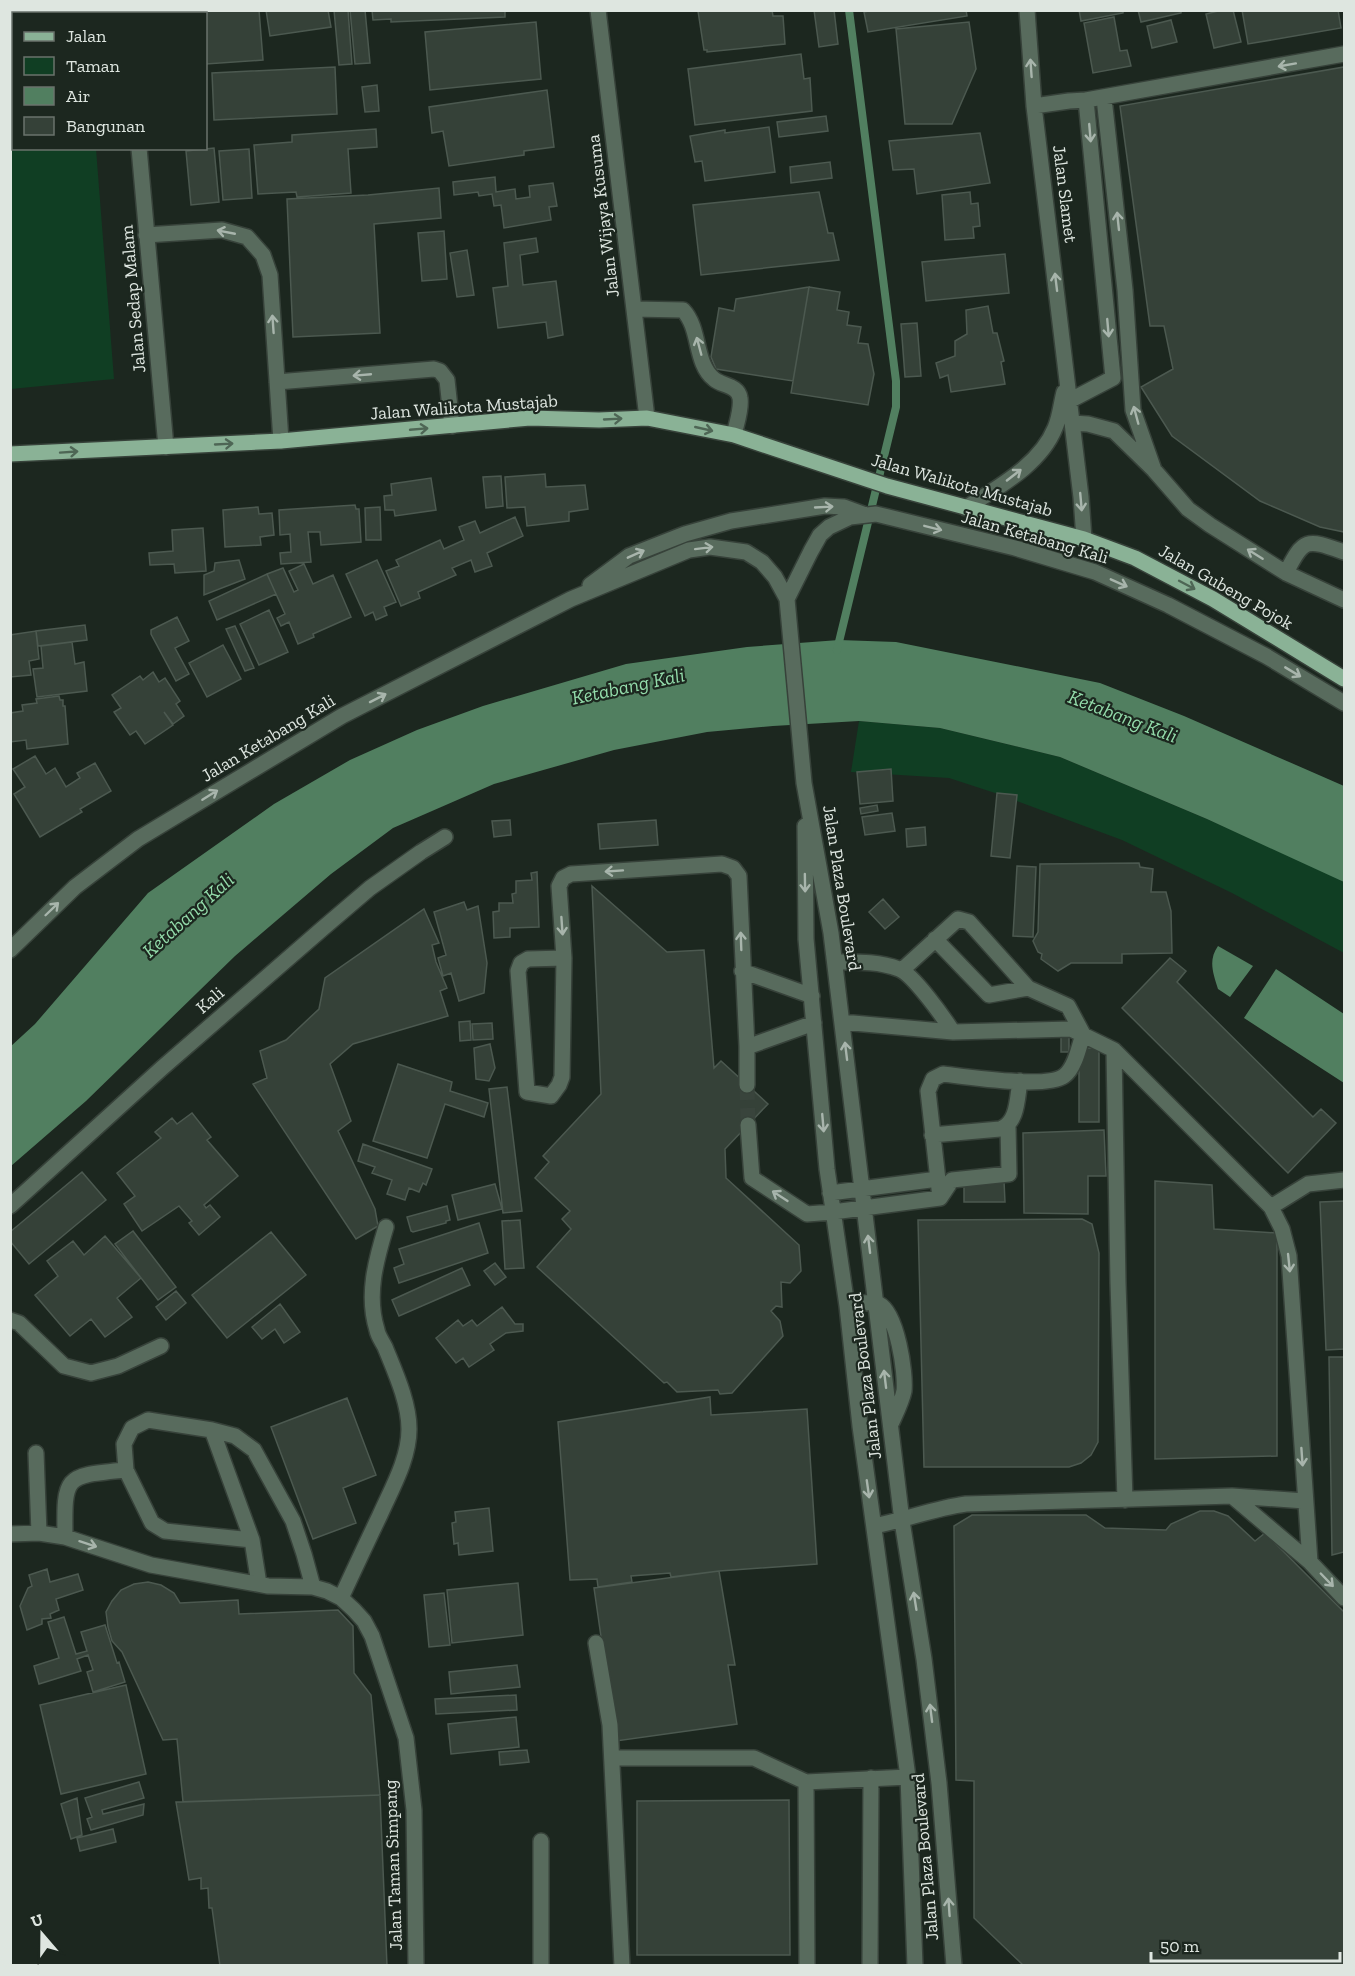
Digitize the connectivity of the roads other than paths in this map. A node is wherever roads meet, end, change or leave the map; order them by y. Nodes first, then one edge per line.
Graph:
1 (598, 10) edge
2 (1027, 10) edge
3 (1344, 54) edge
4 (1104, 98) junction
5 (1086, 100) junction
6 (1034, 106) junction
7 (139, 150) edge
8 (146, 235) junction
9 (634, 309) junction
10 (277, 382) junction
11 (1066, 382) junction
12 (1069, 402) junction
13 (647, 418) junction
14 (1072, 423) junction
15 (452, 426) junction
16 (734, 435) junction
17 (281, 441) junction
18 (166, 447) junction
19 (10, 454) edge
20 (1154, 470) junction
21 (966, 508) junction
22 (870, 514) junction
23 (1084, 539) junction
24 (1344, 552) edge
25 (1286, 573) junction
26 (786, 598) junction
27 (571, 599) junction
28 (1344, 600) edge
29 (1344, 679) edge
30 (1344, 703) edge
31 (804, 783) junction
32 (445, 837) dead end
33 (935, 939) junction
34 (10, 950) edge
35 (564, 958) junction
36 (835, 962) junction
37 (902, 970) junction
38 (742, 971) junction
39 (1028, 988) junction
40 (812, 996) junction
41 (842, 1022) junction
42 (814, 1023) junction
43 (954, 1032) junction
44 (1083, 1034) junction
45 (747, 1047) junction
46 (1114, 1050) junction
47 (1020, 1081) junction
48 (747, 1085) tunnel mouth
49 (748, 1125) tunnel mouth
50 (1008, 1126) junction
51 (932, 1135) junction
52 (938, 1179) junction
53 (1344, 1180) edge
54 (862, 1188) junction
55 (830, 1193) junction
56 (940, 1198) junction
57 (10, 1206) edge
58 (1271, 1207) junction
59 (864, 1208) junction
60 (833, 1212) junction
61 (386, 1227) dead end
62 (876, 1303) junction
63 (847, 1306) junction
64 (10, 1320) edge
65 (161, 1346) dead end
66 (212, 1430) junction
67 (36, 1453) dead end
68 (126, 1470) junction
69 (1232, 1496) junction
70 (1125, 1500) junction
71 (1305, 1501) junction
72 (902, 1521) junction
73 (874, 1526) junction
74 (39, 1533) junction
75 (10, 1534) edge
76 (65, 1537) junction
77 (252, 1540) junction
78 (1310, 1562) junction
79 (259, 1584) junction
80 (313, 1587) junction
81 (341, 1598) junction
82 (1344, 1598) edge
83 (596, 1643) dead end
84 (613, 1758) junction
85 (908, 1777) junction
86 (871, 1778) junction
87 (806, 1782) junction
88 (541, 1841) dead end
89 (416, 1965) edge
90 (541, 1965) edge
91 (622, 1965) edge
92 (807, 1965) edge
93 (870, 1965) edge
94 (915, 1965) edge
95 (954, 1965) edge

1 - 9 street, Jalan Wijaya Kusuma
6 -> 2 street, Jalan Slamet
3 -> 4 street
4 - 5 street
20 -> 4 street
5 - 6 street
5 -> 12 street
11 -> 6 street, Jalan Slamet
7 - 8 street, Jalan Sedap Malam
10 -> 8 street
8 - 18 street, Jalan Sedap Malam
9 - 13 street, Jalan Wijaya Kusuma
16 -> 9 street
15 -> 10 street
10 - 17 street
11 - 12 street, Jalan Slamet
21 -> 11 street, Jalan Slamet
12 - 14 street, Jalan Slamet
15 -> 13 main road, Jalan Walikota Mustajab
13 -> 16 main road, Jalan Walikota Mustajab
14 - 20 street
14 -> 23 street, Jalan Slamet
17 -> 15 main road, Jalan Walikota Mustajab
16 - 21 main road, Jalan Walikota Mustajab
18 -> 17 main road, Jalan Walikota Mustajab
19 -> 18 main road, Jalan Walikota Mustajab
25 -> 20 street
21 - 23 main road, Jalan Walikota Mustajab
22 - 26 street
27 -> 22 street, Jalan Ketabang Kali
22 -> 30 street, Jalan Ketabang Kali
23 -> 29 main road, Jalan Gubeng Pojok
24 - 25 street
25 - 28 street
27 -> 26 street, Jalan Ketabang Kali
26 - 31 street, Jalan Plaza Boulevard
34 -> 27 street, Jalan Ketabang Kali
31 - 36 street, Jalan Plaza Boulevard
31 -> 40 street, Jalan Plaza Boulevard
32 - 57 street, Kali
33 - 37 street
33 - 39 street
33 - 39 street
35 - 35 street
38 -> 35 street
36 - 37 street
36 - 41 street, Jalan Plaza Boulevard
37 - 43 street
38 - 40 street
38 - 45 street
39 - 44 street
40 - 42 street, Jalan Plaza Boulevard
41 - 43 street
54 -> 41 street, Jalan Plaza Boulevard
42 - 45 street
42 -> 55 street, Jalan Plaza Boulevard
43 - 44 street
44 - 46 street
44 - 47 street
45 - 48 street
46 - 58 street
46 - 70 street
47 - 50 street
47 - 51 street
60 -> 49 street
50 - 51 street
50 - 56 street
51 - 52 street
52 - 54 street
52 - 56 street
53 - 58 street
54 - 55 street
54 - 59 street, Jalan Plaza Boulevard
55 - 60 street, Jalan Plaza Boulevard
56 - 59 street
58 -> 71 street
59 - 60 street
62 -> 59 street, Jalan Plaza Boulevard
60 - 63 street, Jalan Plaza Boulevard
61 - 81 street
62 - 63 street
62 - 72 street, Jalan Plaza Boulevard
63 -> 73 street, Jalan Plaza Boulevard
64 - 65 street
66 - 68 street
66 - 77 street
66 - 80 street
67 - 74 street
68 - 76 street
68 - 77 street
69 - 70 street
69 - 71 street
69 - 78 street
70 - 72 street
71 - 78 street
72 - 73 street
95 -> 72 street, Jalan Plaza Boulevard
73 - 85 street, Jalan Plaza Boulevard
74 - 75 street
74 - 76 street
76 -> 79 street
77 - 79 street
78 -> 82 street
79 - 80 street
80 - 81 street
81 - 89 street, Jalan Taman Simpang
83 - 84 street
84 - 87 street
84 - 91 street
85 - 86 street
85 - 94 street, Jalan Plaza Boulevard
86 - 87 street
86 - 93 street
87 - 92 street
88 - 90 street

